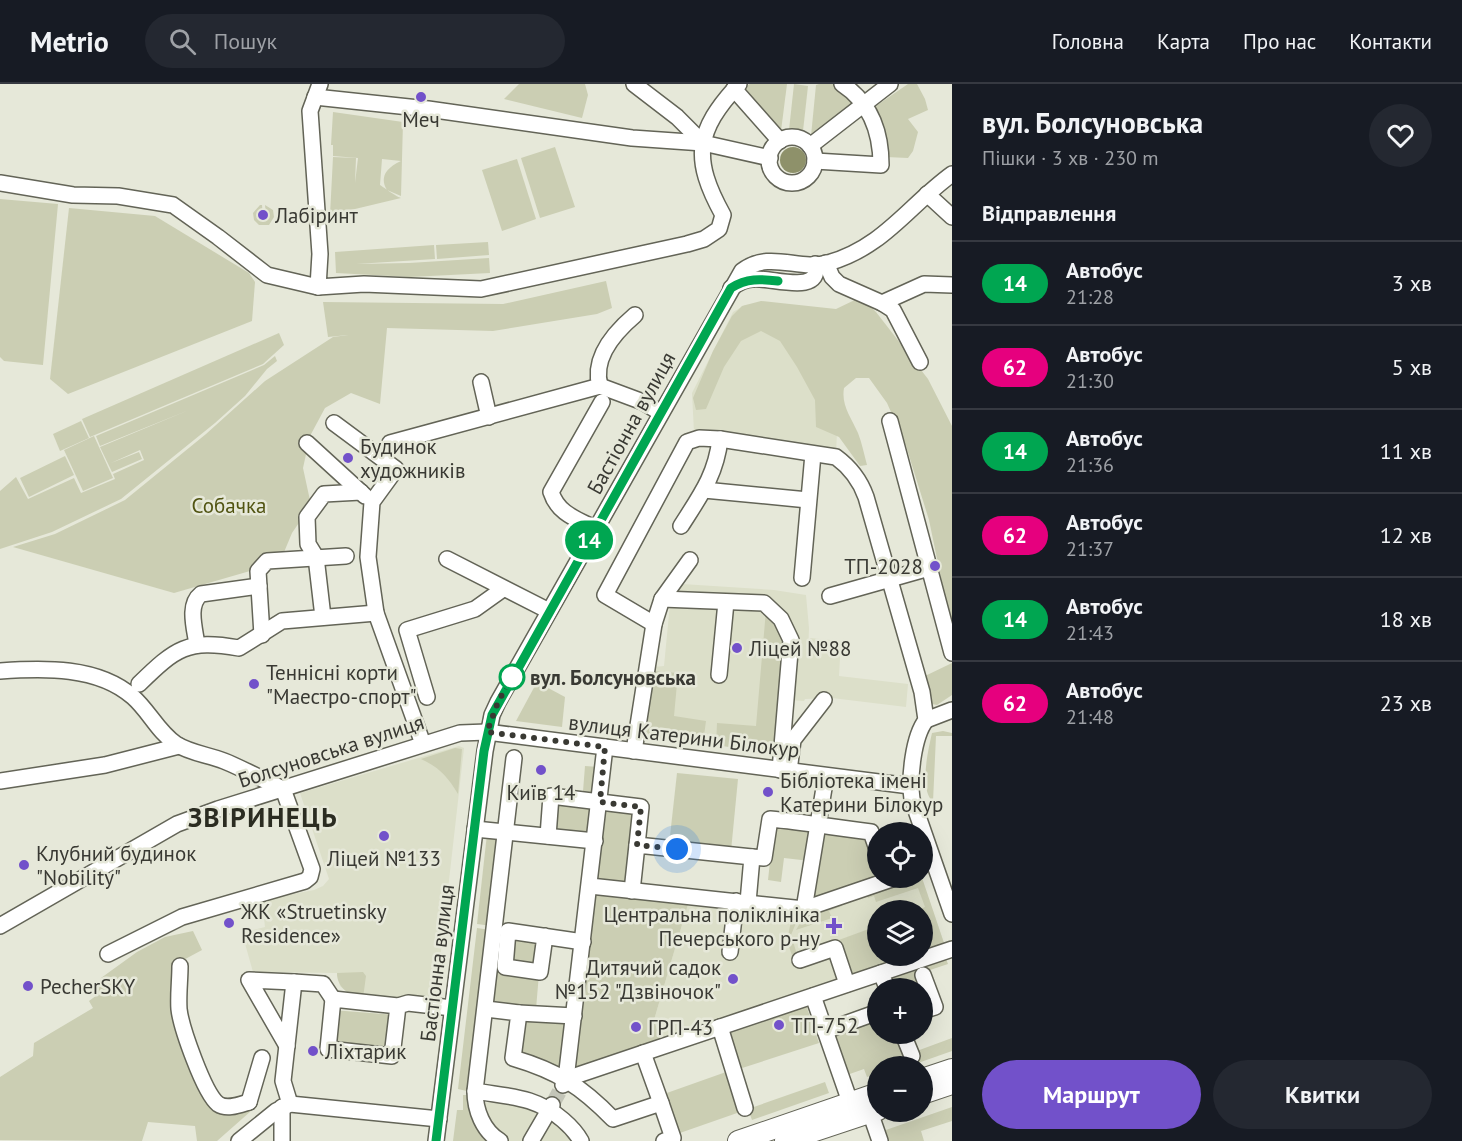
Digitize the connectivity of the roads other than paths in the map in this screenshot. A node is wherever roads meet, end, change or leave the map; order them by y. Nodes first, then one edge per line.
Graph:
1 (634, 84) edge
2 (842, 84) edge
3 (890, 84) edge
4 (737, 87) edge
5 (317, 91) edge
6 (865, 104) junction
7 (780, 141) junction
8 (703, 143) junction
9 (810, 146) junction
10 (770, 158) junction
11 (815, 161) junction
12 (952, 174) edge
13 (0, 183) edge
14 (927, 194) junction
15 (952, 217) edge
16 (821, 264) junction
17 (952, 285) edge
18 (318, 287) junction
19 (882, 303) junction
20 (635, 315) dead end
21 (920, 362) dead end
22 (481, 382) dead end
23 (600, 386) junction
24 (602, 402) dead end
25 (661, 413) junction
26 (489, 417) junction
27 (890, 421) dead end
28 (334, 423) dead end
29 (720, 439) junction
30 (307, 443) dead end
31 (390, 443) dead end
32 (813, 454) junction
33 (704, 490) junction
34 (366, 497) junction
35 (808, 500) junction
36 (681, 526) dead end
37 (596, 529) junction
38 (346, 556) dead end
39 (316, 557) junction
40 (447, 558) dead end
41 (690, 560) dead end
42 (929, 568) junction
43 (802, 578) dead end
44 (890, 580) junction
45 (259, 586) junction
46 (503, 589) junction
47 (830, 596) dead end
48 (662, 599) junction
49 (726, 602) junction
50 (549, 611) junction
51 (376, 613) junction
52 (323, 617) junction
53 (654, 624) junction
54 (262, 635) junction
55 (197, 645) junction
56 (952, 653) edge
57 (0, 671) edge
58 (719, 675) dead end
59 (139, 684) dead end
60 (427, 697) dead end
61 (824, 700) dead end
62 (952, 710) edge
63 (926, 720) junction
64 (487, 732) junction
65 (423, 744) junction
66 (179, 746) junction
67 (605, 747) junction
68 (634, 751) junction
69 (514, 758) dead end
70 (784, 770) junction
71 (826, 776) junction
72 (0, 781) edge
73 (910, 786) junction
74 (282, 789) junction
75 (600, 802) junction
76 (819, 824) junction
77 (475, 829) junction
78 (506, 832) junction
79 (867, 832) edge
80 (548, 836) junction
81 (595, 842) junction
82 (637, 845) junction
83 (752, 857) junction
84 (937, 868) edge
85 (590, 886) junction
86 (867, 886) edge
87 (632, 891) junction
88 (742, 902) junction
89 (804, 909) junction
90 (952, 914) edge
91 (0, 926) edge
92 (545, 936) dead end
93 (583, 942) junction
94 (952, 949) edge
95 (730, 952) dead end
96 (933, 953) edge
97 (108, 954) dead end
98 (801, 960) dead end
99 (180, 966) dead end
100 (892, 966) edge
101 (881, 973) junction
102 (923, 975) dead end
103 (883, 978) edge
104 (924, 978) edge
105 (294, 982) junction
106 (847, 984) junction
107 (813, 996) junction
108 (333, 999) junction
109 (398, 1005) junction
110 (452, 1008) junction
111 (486, 1009) junction
112 (519, 1013) junction
113 (574, 1016) junction
114 (867, 1016) edge
115 (720, 1027) junction
116 (825, 1031) junction
117 (907, 1044) edge
118 (287, 1046) junction
119 (644, 1053) junction
120 (912, 1056) dead end
121 (262, 1058) dead end
122 (952, 1069) edge
123 (933, 1075) edge
124 (565, 1082) junction
125 (952, 1084) edge
126 (933, 1090) edge
127 (475, 1091) junction
128 (867, 1097) edge
129 (249, 1102) junction
130 (850, 1102) junction
131 (661, 1103) junction
132 (286, 1105) junction
133 (550, 1107) junction
134 (745, 1108) dead end
135 (867, 1113) edge
136 (266, 1118) junction
137 (439, 1119) junction
138 (876, 1122) edge
139 (828, 1127) edge
140 (239, 1141) edge
141 (282, 1141) edge
142 (436, 1141) edge
143 (500, 1141) edge
144 (531, 1141) edge
145 (581, 1141) edge
146 (664, 1141) edge
147 (738, 1141) edge
148 (785, 1141) edge
149 (879, 1141) edge

1 - 8 street
2 - 6 street
3 - 6 street
4 - 7 street
4 - 8 street
5 - 8 street
5 - 18 street
6 - 9 street
6 - 11 street
7 - 9 street
7 - 10 street
8 - 10 street
8 - 18 street
9 - 11 street
10 - 11 street
12 - 14 street
13 - 18 street
14 - 15 street
14 - 16 street
16 - 19 street
16 - 25 street, Бастіонна вулиця
17 - 19 street
19 - 21 street
20 - 23 street
22 - 26 street
23 - 25 street
23 - 26 street
24 - 37 street
25 - 37 street, Бастіонна вулиця
26 - 31 street
27 - 42 street
28 - 34 street
29 - 32 street
29 - 33 street
29 - 53 street
30 - 34 street
32 - 35 street
32 - 44 street
33 - 35 street
33 - 36 street
34 - 39 street
34 - 51 street
35 - 43 street
37 - 50 street, Бастіонна вулиця
38 - 39 street
39 - 45 street
39 - 52 street
40 - 46 street
41 - 48 street
42 - 44 street
42 - 56 street
44 - 47 street
44 - 63 street
45 - 54 street
45 - 55 street
46 - 50 street
46 - 60 street
48 - 49 street
48 - 53 street
49 - 58 street
49 - 70 street
50 - 64 street, Бастіонна вулиця
51 - 52 street
51 - 65 street
52 - 54 street
53 - 68 street
54 - 55 street
55 - 59 street
57 - 66 street
61 - 70 street
62 - 63 street
63 - 73 street
64 - 65 street, Болсуновська вулиця
64 - 67 street, вулиця Катерини Білокур
64 - 77 street, Бастіонна вулиця
65 - 74 street, Болсуновська вулиця
66 - 72 street
66 - 74 street
67 - 68 street, вулиця Катерини Білокур
67 - 75 street
68 - 70 street, вулиця Катерини Білокур
69 - 78 street
70 - 71 street, вулиця Катерини Білокур
71 - 73 street, вулиця Катерини Білокур
71 - 76 street
73 - 84 street
74 - 91 street, Болсуновська вулиця
74 - 97 street
75 - 80 street
75 - 81 street
75 - 82 street
76 - 79 street
76 - 83 street
76 - 89 street
77 - 78 street
77 - 110 street, Бастіонна вулиця
78 - 80 street
78 - 111 street
80 - 81 street
81 - 85 street
82 - 83 street
82 - 87 street
83 - 88 street
84 - 90 street
85 - 87 street
85 - 93 street
86 - 89 street
87 - 88 street
88 - 89 street
88 - 95 street
92 - 93 street
93 - 113 street
94 - 96 street
98 - 106 street
99 - 129 street
100 - 101 street
101 - 103 street
101 - 106 street
102 - 104 street
105 - 108 street
105 - 118 street
105 - 118 street
106 - 107 street
107 - 115 street
107 - 116 street
108 - 109 street
108 - 109 street
109 - 110 street
110 - 137 street, Бастіонна вулиця
111 - 112 street
111 - 127 street
112 - 113 street
112 - 124 street
113 - 124 street
114 - 116 street
115 - 119 street
115 - 134 street
116 - 130 street
117 - 120 street
118 - 132 street
119 - 124 street
119 - 131 street
121 - 129 street
122 - 123 main road
124 - 131 street
125 - 126 main road
127 - 133 street
127 - 143 street
128 - 130 main road
129 - 136 street
130 - 139 main road
131 - 146 street
132 - 136 street
132 - 137 street
132 - 141 street
133 - 144 street
133 - 145 street
135 - 139 main road
136 - 140 street
137 - 142 street, Бастіонна вулиця
138 - 149 street
139 - 147 main road
139 - 148 main road

